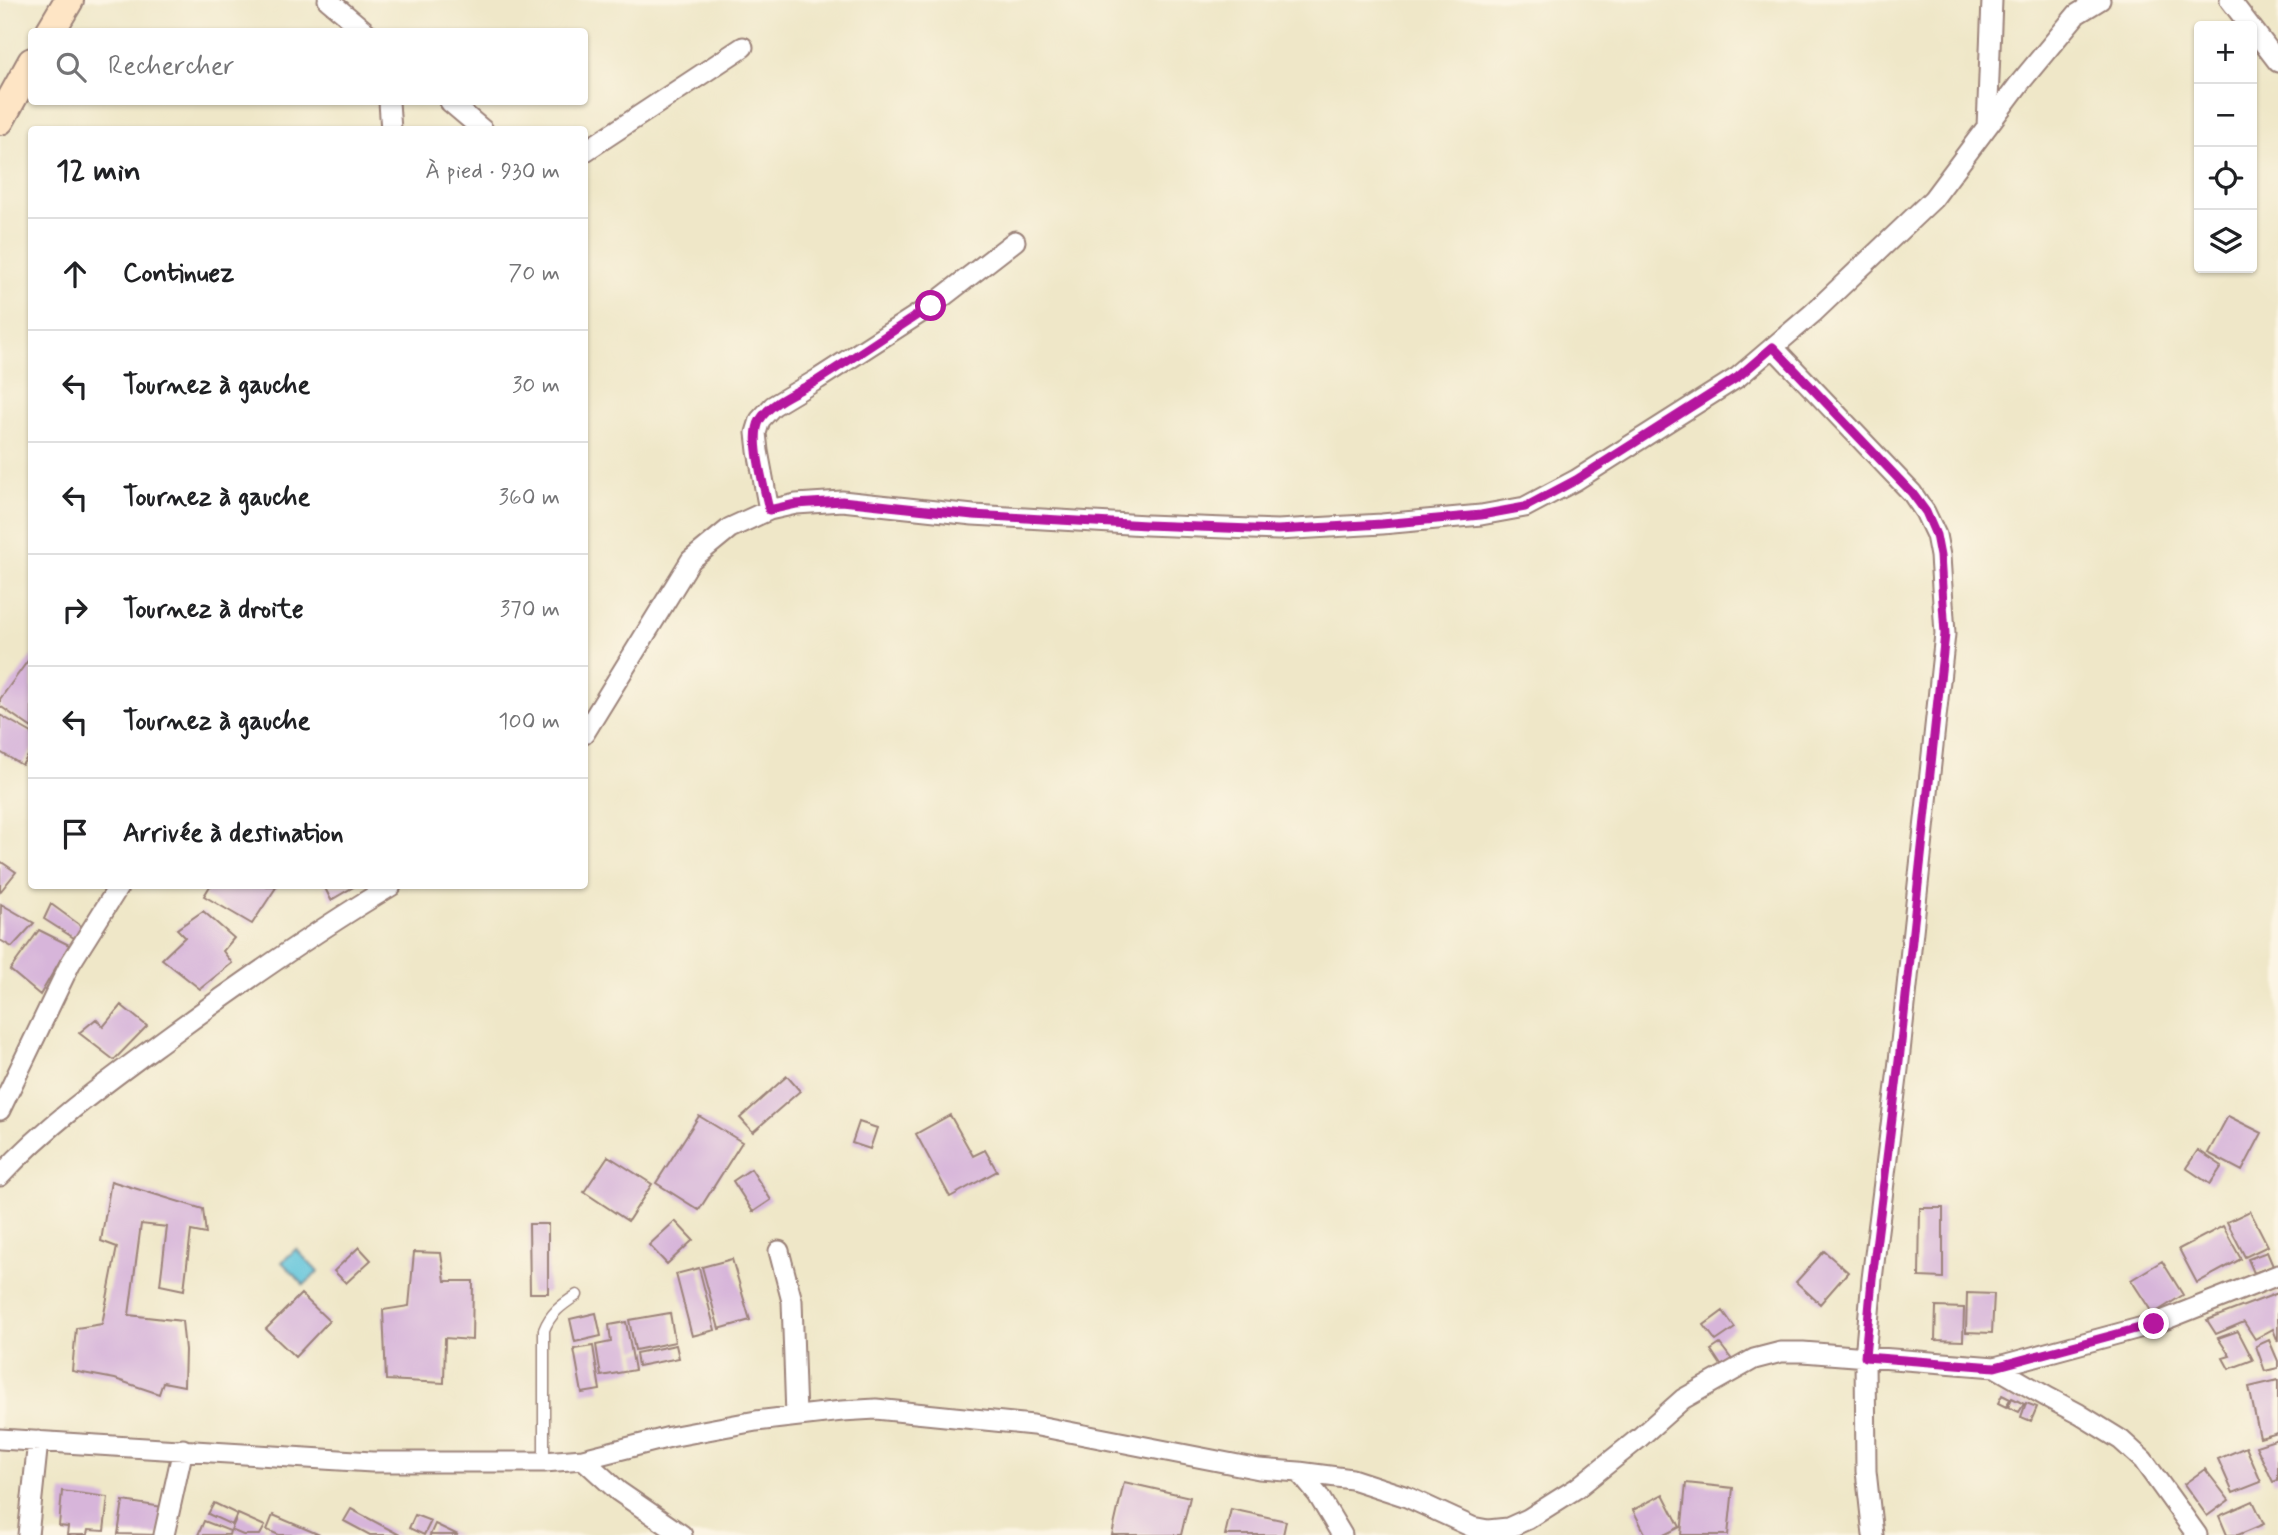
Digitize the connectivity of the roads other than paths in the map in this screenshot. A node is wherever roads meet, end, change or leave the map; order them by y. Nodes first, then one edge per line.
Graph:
1 (69, 0) edge
2 (328, 0) edge
3 (1992, 0) edge
4 (2100, 0) edge
5 (2230, 0) edge
6 (2246, 21) edge
7 (52, 28) edge
8 (361, 28) edge
9 (2257, 35) edge
10 (743, 47) dead end
11 (2278, 62) edge
12 (28, 69) edge
13 (389, 105) edge
14 (454, 105) edge
15 (0, 120) edge
16 (391, 126) edge
17 (478, 126) edge
18 (1987, 127) junction
19 (588, 149) edge
20 (1015, 241) dead end
21 (1773, 347) junction
22 (769, 510) junction
23 (588, 728) edge
24 (117, 889) edge
25 (386, 889) edge
26 (0, 1110) edge
27 (0, 1176) edge
28 (779, 1251) dead end
29 (2278, 1275) edge
30 (577, 1295) dead end
31 (1865, 1357) junction
32 (1995, 1367) junction
33 (796, 1416) junction
34 (0, 1438) edge
35 (38, 1441) junction
36 (183, 1449) junction
37 (583, 1458) junction
38 (544, 1462) junction
39 (1300, 1472) junction
40 (28, 1535) edge
41 (164, 1535) edge
42 (682, 1535) edge
43 (1342, 1535) edge
44 (1872, 1535) edge
45 (2197, 1535) edge

1 - 7 main road
2 - 8 street
3 - 18 street
4 - 18 street
5 - 6 street
9 - 11 street
10 - 19 street
12 - 15 main road
13 - 16 street
14 - 17 street
18 - 21 street
20 - 22 street
21 - 22 street
21 - 31 street
22 - 23 street
24 - 26 street
25 - 27 street
28 - 33 street
29 - 32 street
30 - 38 lane
31 - 32 street
31 - 39 street
31 - 44 street
32 - 45 street
33 - 37 street
33 - 39 street
34 - 35 street
35 - 36 street
35 - 40 street
36 - 38 street
36 - 41 street
37 - 38 street
37 - 42 street
39 - 43 street

